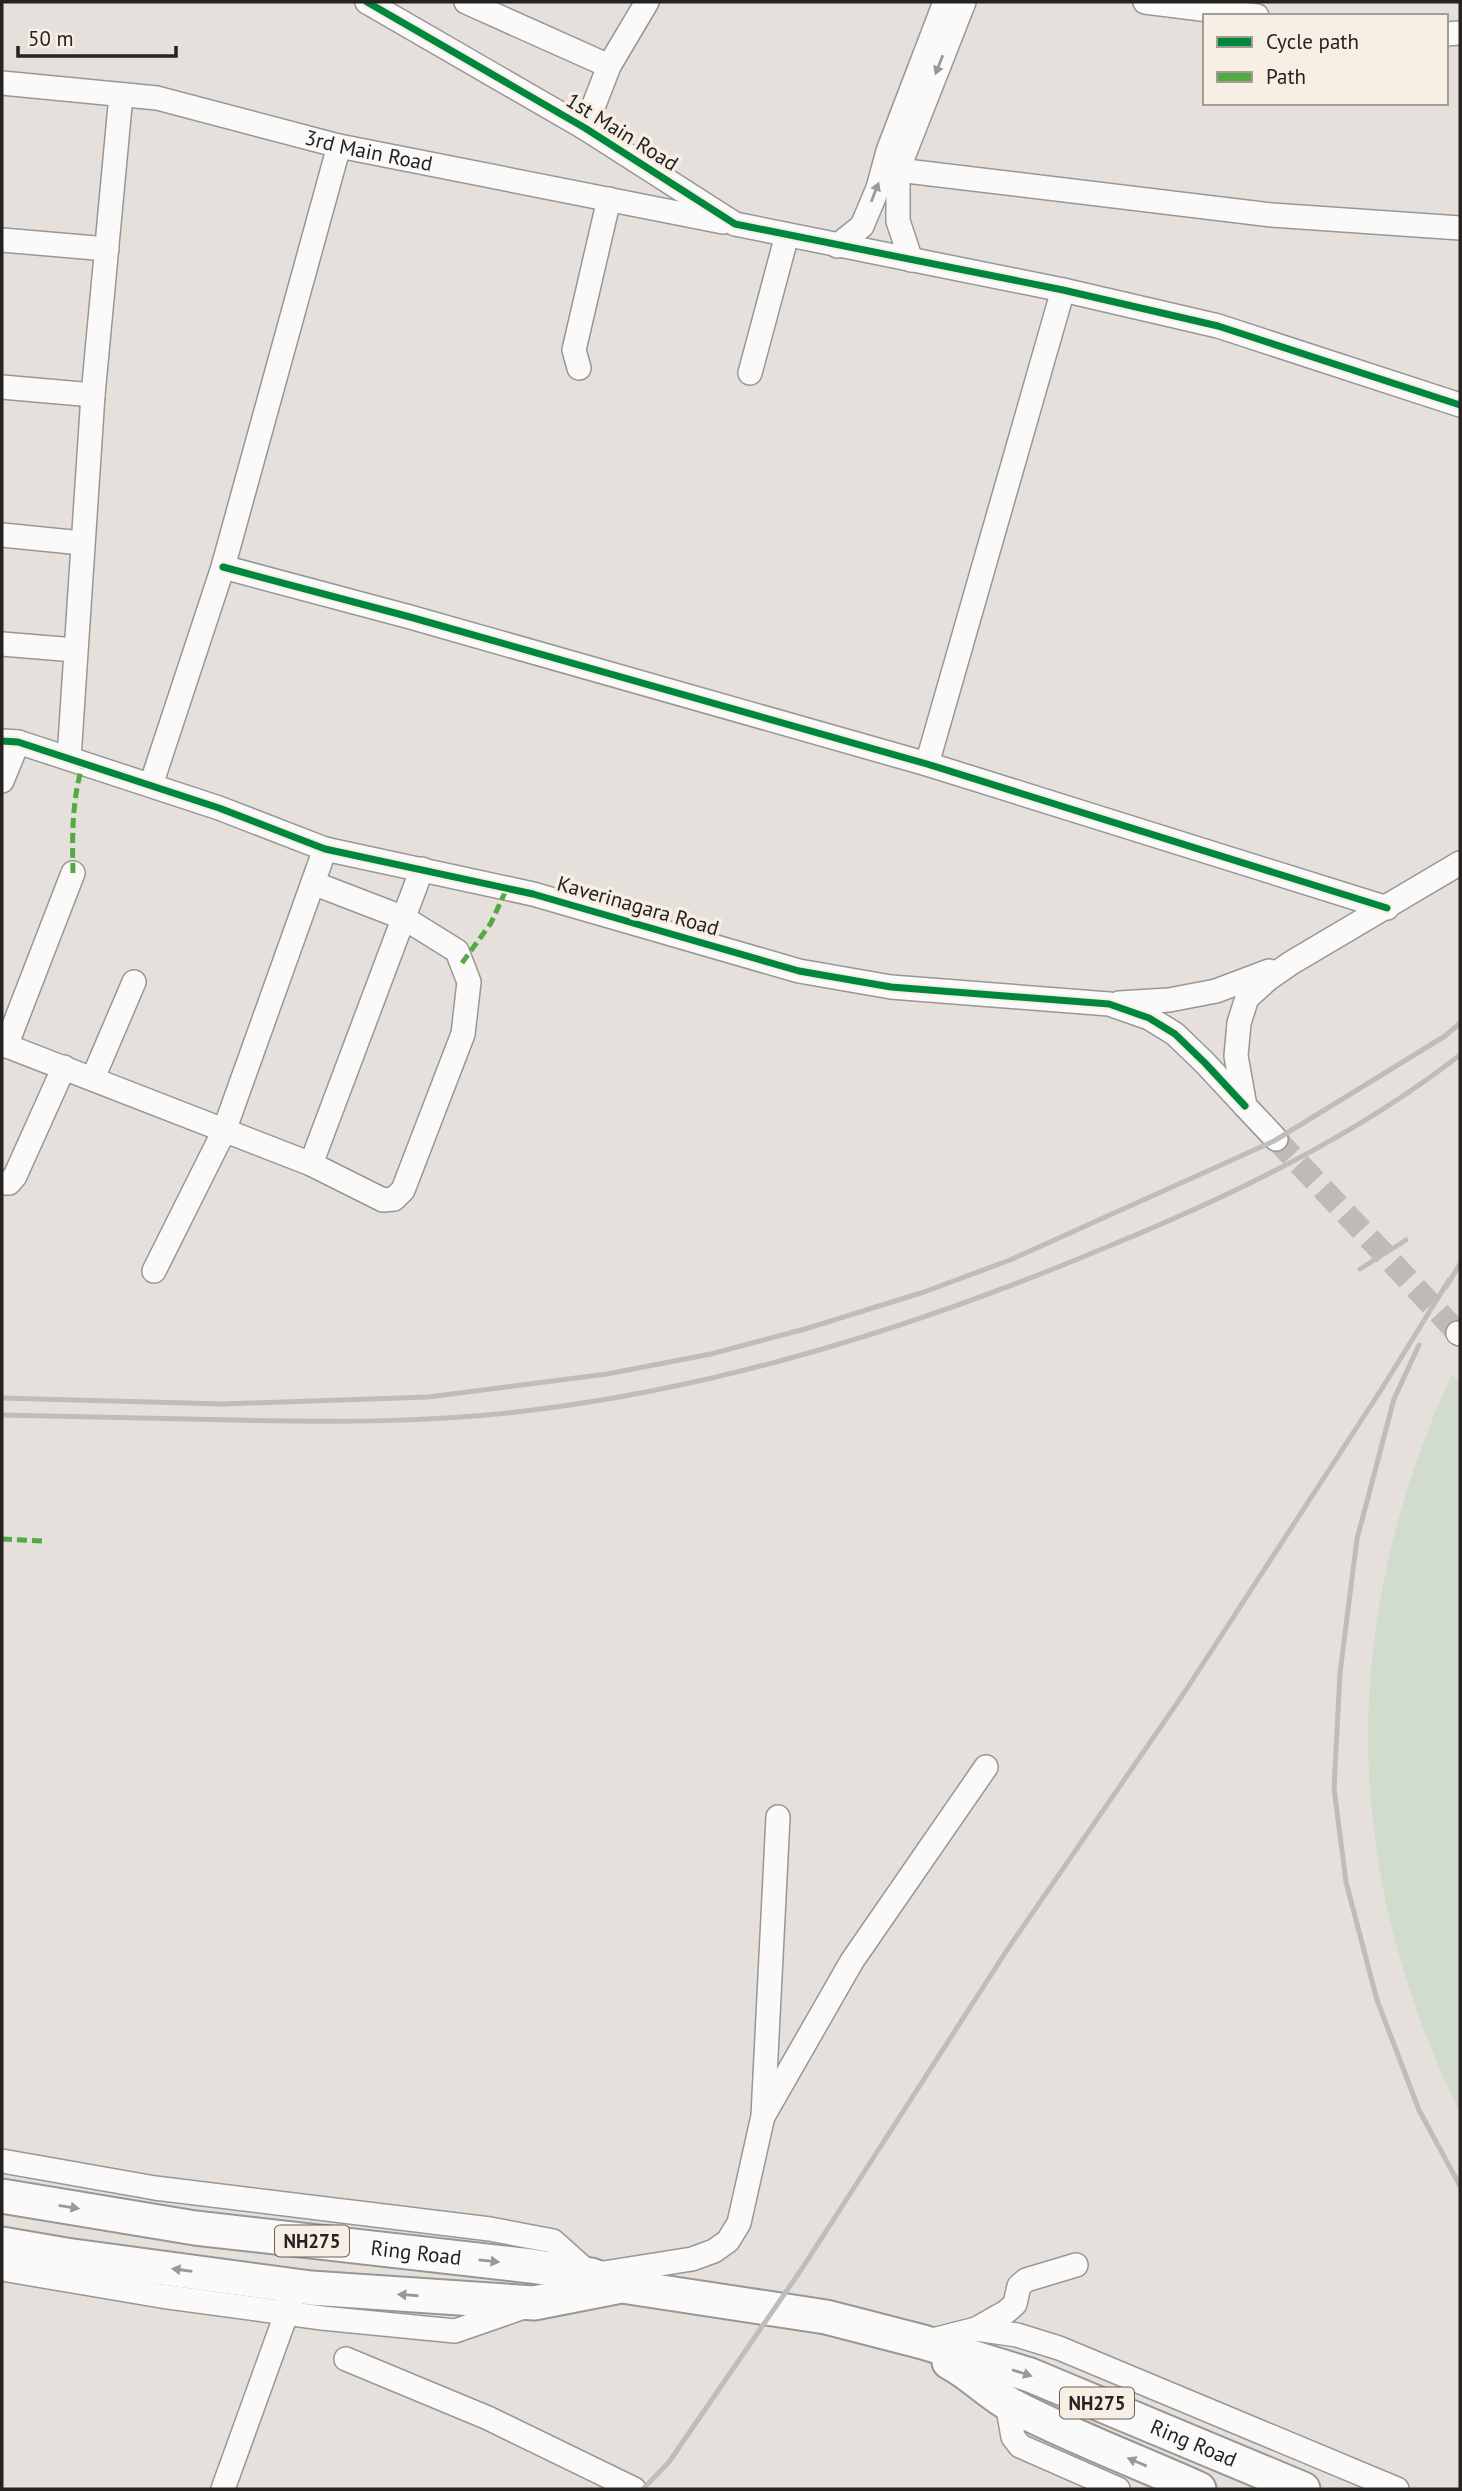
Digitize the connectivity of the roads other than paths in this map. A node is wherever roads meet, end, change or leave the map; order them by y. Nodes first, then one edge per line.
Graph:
1 (367, 2) edge
2 (466, 2) edge
3 (647, 2) edge
4 (946, 2) edge
5 (964, 2) edge
6 (1145, 2) edge
7 (1241, 14) edge
8 (609, 66) junction
9 (2, 83) edge
10 (121, 95) junction
11 (585, 128) junction
12 (339, 146) junction
13 (898, 170) junction
14 (609, 200) junction
15 (735, 224) junction
16 (1460, 228) edge
17 (788, 235) junction
18 (2, 240) edge
19 (837, 246) junction
20 (107, 249) junction
21 (911, 260) junction
22 (1063, 290) junction
23 (579, 368) dead end
24 (750, 373) dead end
25 (2, 387) edge
26 (93, 395) junction
27 (1460, 405) edge
28 (2, 535) edge
29 (82, 542) junction
30 (223, 567) junction
31 (2, 644) edge
32 (75, 650) junction
33 (10, 742) edge
34 (69, 758) junction
35 (927, 764) junction
36 (2, 781) edge
37 (151, 785) junction
38 (325, 849) junction
39 (1460, 863) edge
40 (422, 869) junction
41 (73, 873) dead end
42 (313, 883) junction
43 (1387, 908) junction
44 (404, 918) junction
45 (1292, 963) junction
46 (134, 982) dead end
47 (1109, 1004) junction
48 (4, 1045) edge
49 (64, 1067) junction
50 (93, 1078) junction
51 (1245, 1106) junction
52 (224, 1131) junction
53 (1276, 1139) tunnel mouth
54 (311, 1164) junction
55 (2, 1182) edge
56 (154, 1271) dead end
57 (986, 1767) dead end
58 (778, 1817) dead end
59 (763, 2116) junction
60 (2, 2161) edge
61 (2, 2196) edge
62 (2, 2244) edge
63 (1076, 2265) dead end
64 (2, 2269) edge
65 (591, 2275) junction
66 (622, 2286) junction
67 (291, 2299) junction
68 (976, 2329) junction
69 (886, 2333) junction
70 (923, 2342) junction
71 (346, 2359) dead end
72 (1007, 2403) junction
73 (223, 2489) edge
74 (634, 2489) edge
75 (1118, 2489) edge
76 (1199, 2489) edge
77 (1303, 2489) edge
78 (1397, 2489) edge

1 - 11 street, 1st Main Road
2 - 8 street
3 - 8 street
19 -> 4 street
5 -> 13 street
6 - 7 street
8 - 11 street
9 - 10 street, 3rd Main Road
10 - 12 street, 3rd Main Road
10 - 20 street
11 - 15 street, 1st Main Road
12 - 14 street, 3rd Main Road
12 - 30 street
13 - 16 street
13 - 21 street
14 - 15 street, 3rd Main Road
14 - 23 street
15 - 17 street, 1st Main Road
17 - 19 street, 1st Main Road
17 - 24 street
18 - 20 street
19 - 21 street, 1st Main Road
20 - 26 street
21 - 22 street, 1st Main Road
22 - 27 street, 1st Main Road
22 - 35 street
25 - 26 street
26 - 29 street
28 - 29 street
29 - 32 street
30 - 35 street
30 - 37 street
31 - 32 street
32 - 34 street
33 - 34 street, Kaverinagara Road
33 - 36 street
34 - 37 street, Kaverinagara Road
35 - 43 street
37 - 38 street, Kaverinagara Road
38 - 40 street, Kaverinagara Road
38 - 42 street
39 - 43 street
40 - 44 street
40 - 47 street, Kaverinagara Road
41 - 48 street
42 - 44 street
42 - 52 street
43 - 45 street
44 - 54 street
44 - 54 street
45 - 47 street
45 - 51 street
46 - 50 street
47 - 51 street, Kaverinagara Road
48 - 49 street
49 - 50 street
49 - 55 street
50 - 52 street
51 - 53 street, Kaverinagara Road
52 - 54 street
52 - 56 street
57 - 59 street
58 - 59 street
59 - 65 street
60 - 65 street
61 -> 65 highway, Ring Road / NH275
67 -> 62 highway, Ring Road / NH275
63 - 68 street
64 - 67 street
65 - 66 highway, Ring Road / NH275
66 - 67 highway, Ring Road / NH275
66 - 69 highway, Ring Road / NH275
67 - 73 street
68 - 70 street
68 - 78 street
69 - 70 highway, Ring Road / NH275
69 - 72 highway, Ring Road / NH275
70 -> 77 highway, Ring Road / NH275
71 - 74 street
72 - 75 street
76 -> 72 highway, Ring Road / NH275

